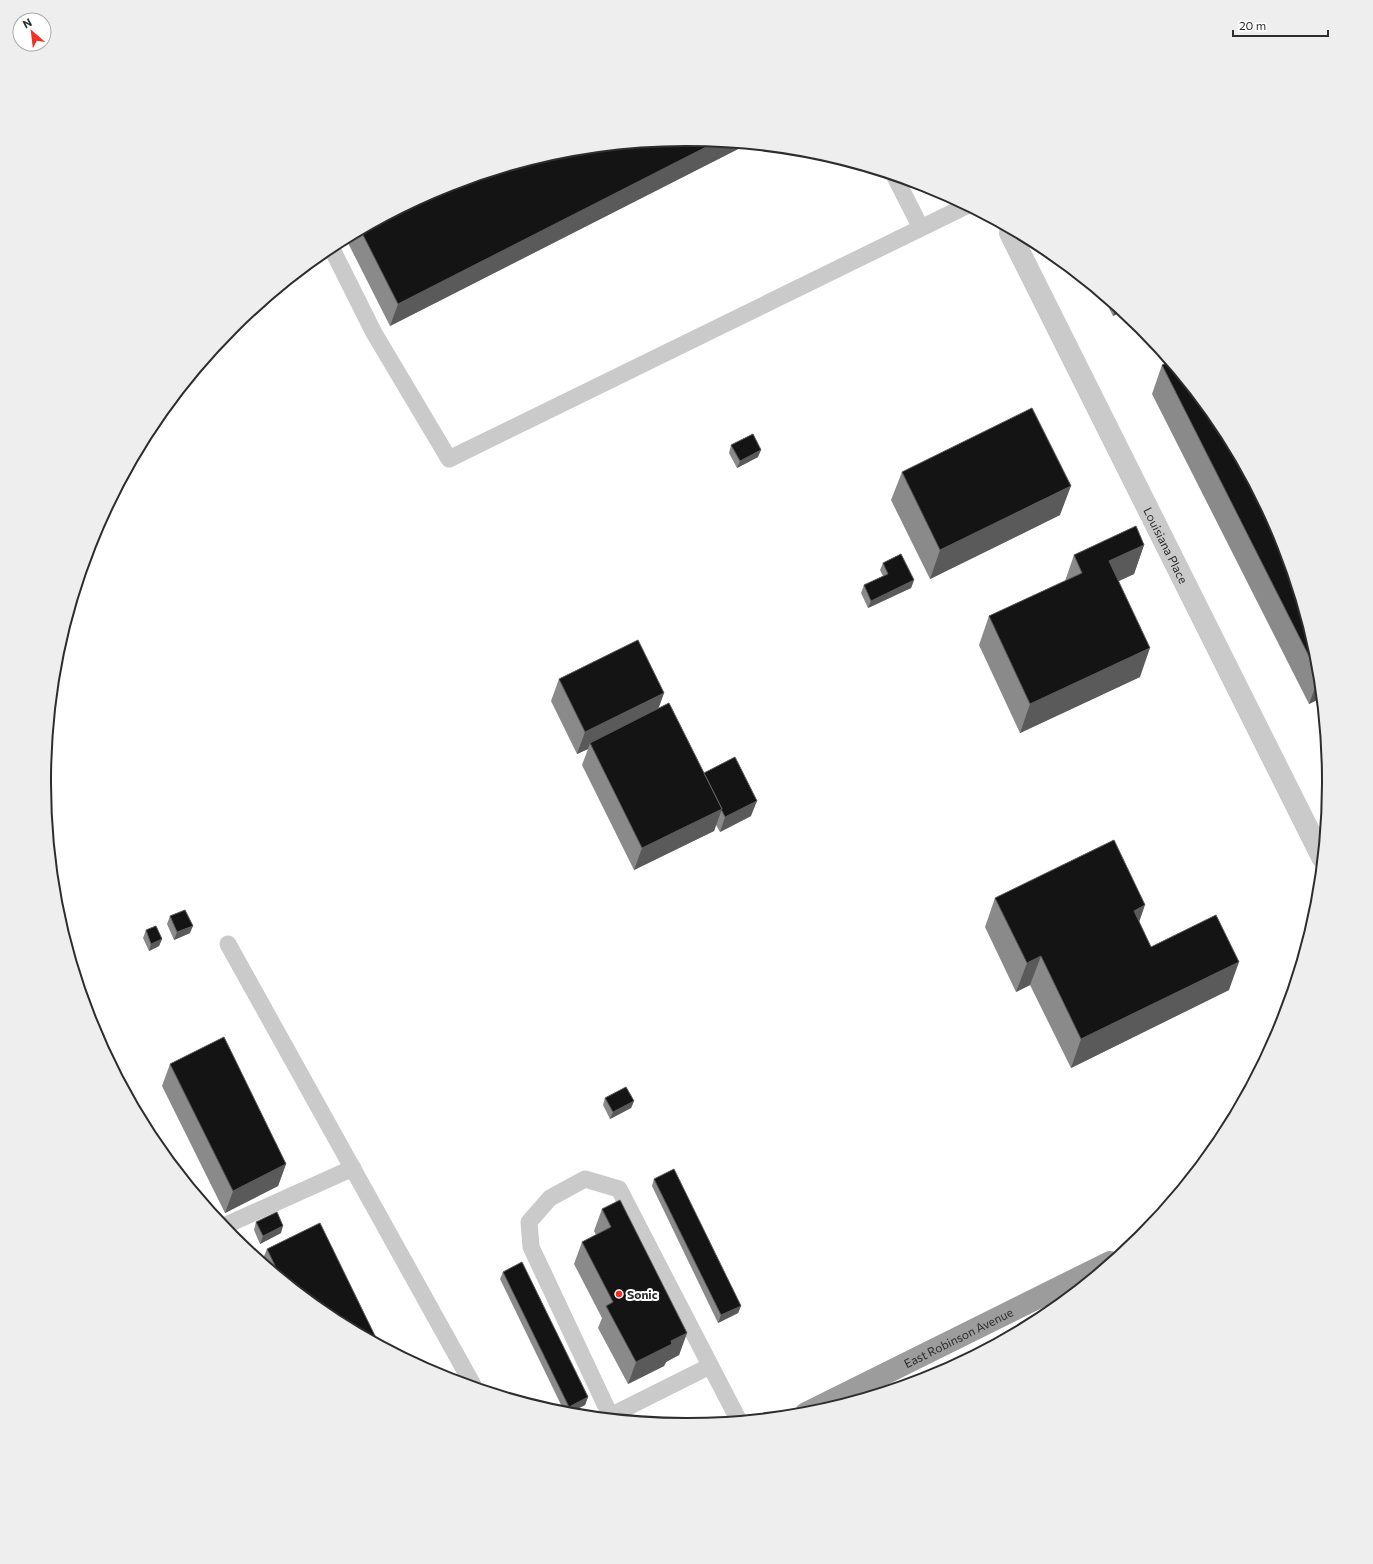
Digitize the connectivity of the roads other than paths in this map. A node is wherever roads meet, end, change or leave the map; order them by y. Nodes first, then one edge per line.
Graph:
1 (898, 183) edge
2 (961, 209) edge
3 (921, 228) junction
4 (1012, 237) edge
5 (334, 253) edge
6 (1318, 850) edge
7 (228, 944) dead end
8 (353, 1168) junction
9 (230, 1223) edge
10 (1092, 1271) edge
11 (710, 1366) junction
12 (469, 1379) edge
13 (832, 1400) edge
14 (608, 1412) edge
15 (617, 1413) edge
16 (736, 1415) edge

1 - 3 lane
2 - 3 lane
3 - 5 lane
4 - 6 street, Louisiana Place
7 - 8 lane
8 - 9 lane
8 - 12 lane
10 - 13 highway, East Robinson Avenue
11 - 14 lane
11 - 15 lane
11 - 16 lane

